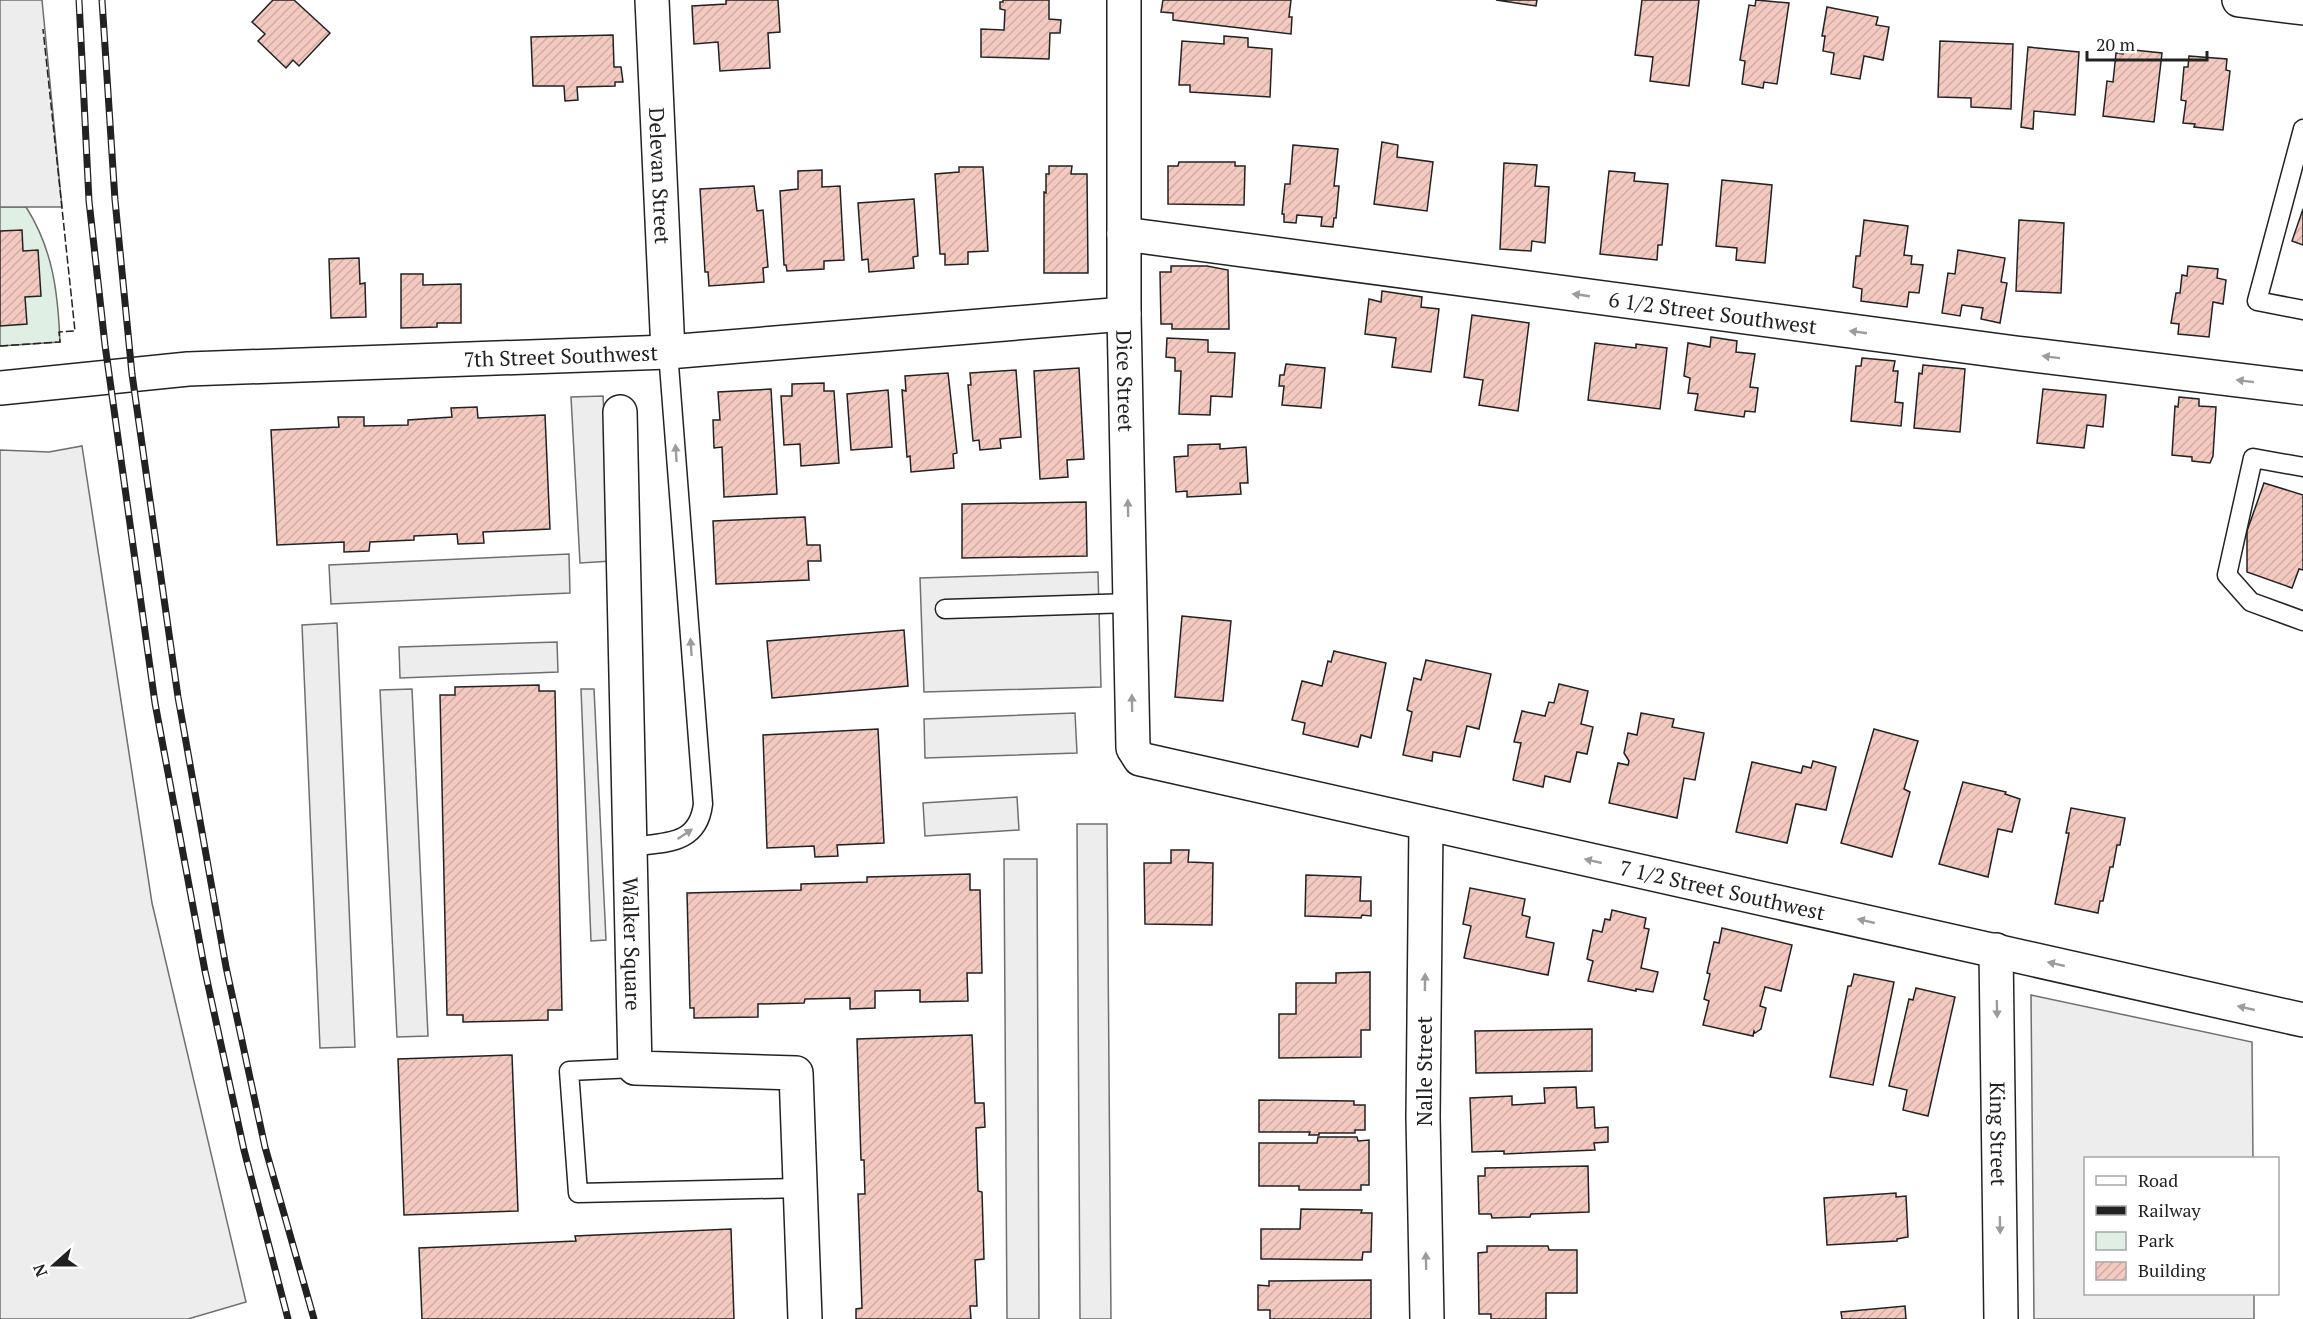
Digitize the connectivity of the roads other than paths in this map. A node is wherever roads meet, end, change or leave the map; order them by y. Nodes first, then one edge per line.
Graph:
1 (652, 0) edge
2 (1124, 0) edge
3 (2239, 0) edge
4 (2303, 8) edge
5 (2303, 129) edge
6 (1124, 234) junction
7 (2303, 310) edge
8 (1124, 314) junction
9 (668, 352) junction
10 (0, 388) edge
11 (2303, 388) edge
12 (620, 412) dead end
13 (2303, 467) edge
14 (1130, 603) junction
15 (945, 609) dead end
16 (2303, 621) edge
17 (1140, 759) joint
18 (1426, 824) junction
19 (630, 847) junction
20 (1996, 950) junction
21 (2303, 1020) edge
22 (634, 1068) junction
23 (801, 1188) junction
24 (806, 1319) edge
25 (1427, 1319) edge
26 (2001, 1319) edge

1 - 9 street, Delevan Street
2 - 6 street, Dice Street
3 - 4 street
5 - 7 lane
6 - 8 street, Dice Street
11 -> 6 street, 6 1/2 Street Southwest
8 - 9 street, 7th Street Southwest
14 -> 8 street, Dice Street
9 - 10 street, 7th Street Southwest
19 -> 9 lane
12 - 19 street, Walker Square
13 - 16 lane
14 - 15 lane
17 -> 14 street, Dice Street
17 - 18 street, 7 1/2 Street Southwest
20 -> 18 street, 7 1/2 Street Southwest
25 -> 18 street, Nalle Street
19 - 22 street, Walker Square
21 -> 20 street, 7 1/2 Street Southwest
20 -> 26 street, King Street
22 - 23 street
22 - 23 lane
23 - 24 street

